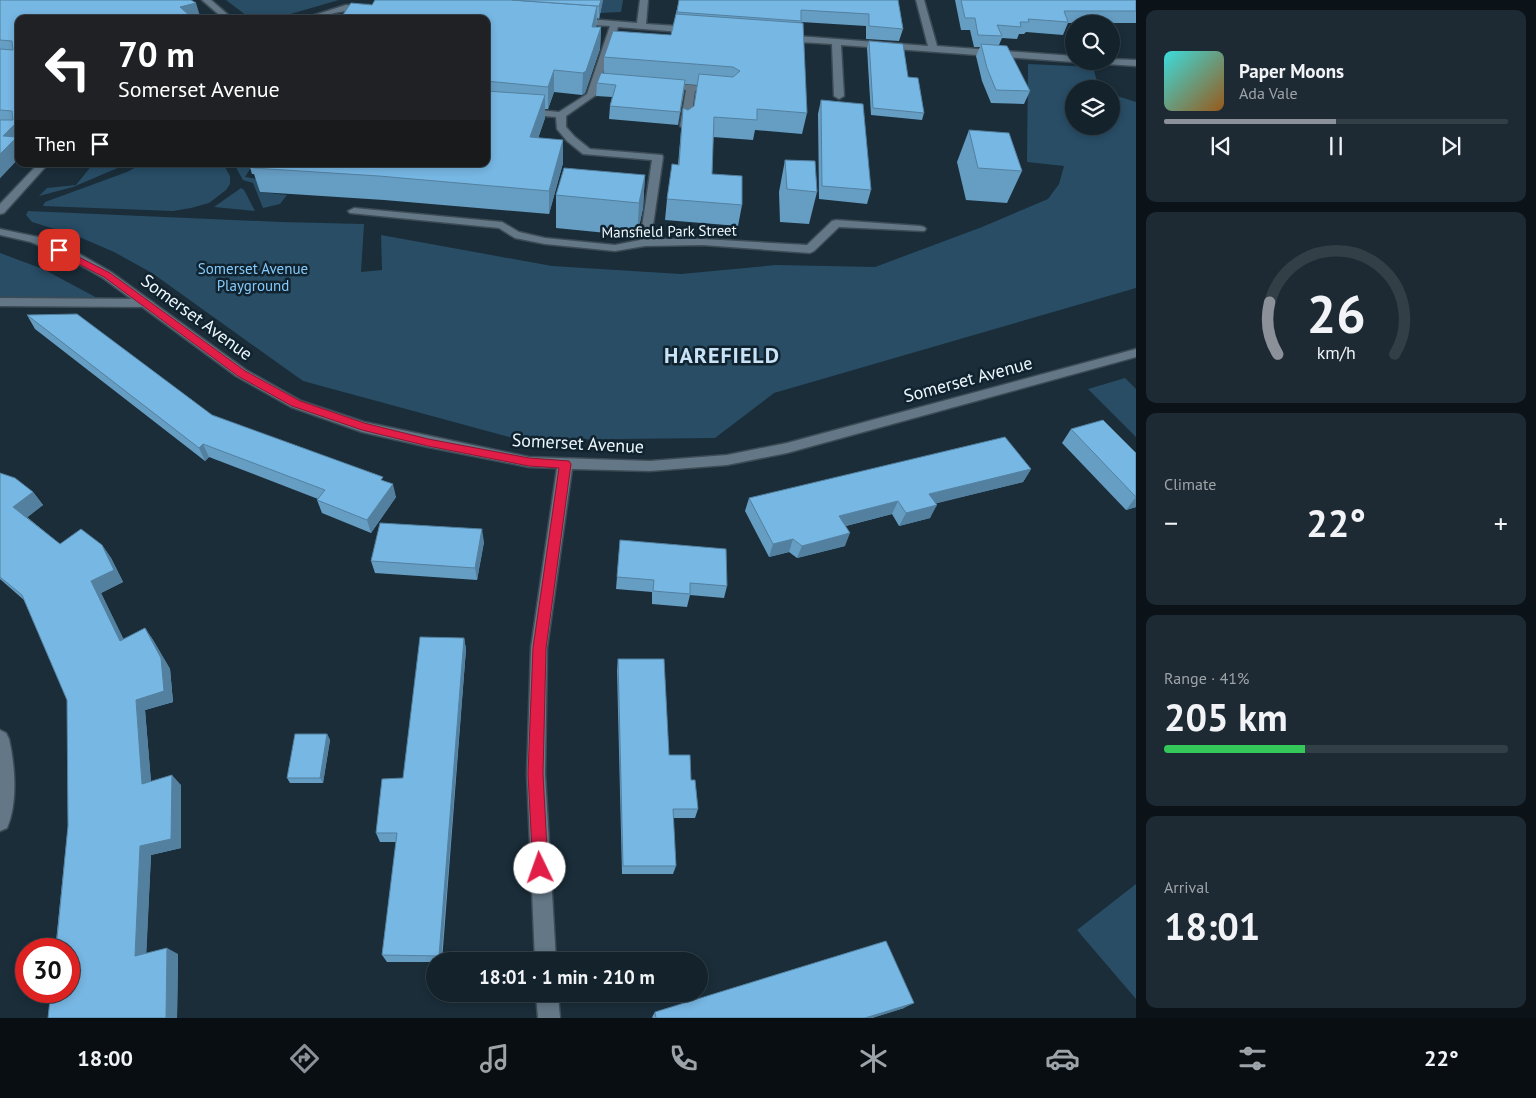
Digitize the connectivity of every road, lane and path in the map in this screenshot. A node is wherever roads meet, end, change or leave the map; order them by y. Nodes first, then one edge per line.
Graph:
1 (206, 0) edge
2 (644, 0) edge
3 (920, 0) edge
4 (364, 4) edge
5 (381, 8) edge
6 (224, 15) edge
7 (321, 15) edge
8 (566, 21) edge
9 (615, 24) junction
10 (641, 26) junction
11 (700, 30) edge
12 (778, 37) edge
13 (836, 42) junction
14 (933, 48) junction
15 (1065, 58) edge
16 (1120, 62) edge
17 (1136, 63) edge
18 (653, 86) edge
19 (691, 88) junction
20 (730, 92) edge
21 (839, 96) dead end
22 (490, 108) edge
23 (561, 115) junction
24 (685, 126) edge
25 (40, 167) edge
26 (0, 211) edge
27 (354, 211) dead end
28 (920, 229) dead end
29 (0, 232) edge
30 (645, 243) junction
31 (0, 302) edge
32 (148, 304) junction
33 (1136, 353) edge
34 (565, 464) junction
35 (0, 739) edge
36 (2, 789) edge
37 (0, 821) edge
38 (546, 952) edge
39 (548, 1002) edge
40 (549, 1018) edge

1 - 6 street
2 - 10 street
3 - 14 street
4 - 5 street
4 - 7 street
8 - 9 street
9 - 10 street
9 - 23 street
10 - 11 street
12 - 13 street
13 - 14 street
13 - 21 street
14 - 15 street
16 - 17 street
18 - 19 street
19 - 20 street
19 - 24 street
22 - 23 street
23 - 30 street
25 - 26 street
27 - 30 street, Mansfield Park Street
28 - 30 street, Mansfield Park Street
29 - 32 street, Somerset Avenue
31 - 32 street
32 - 34 street, Somerset Avenue
33 - 34 street, Somerset Avenue
34 - 38 street
35 - 36 street
36 - 37 street
39 - 40 street

